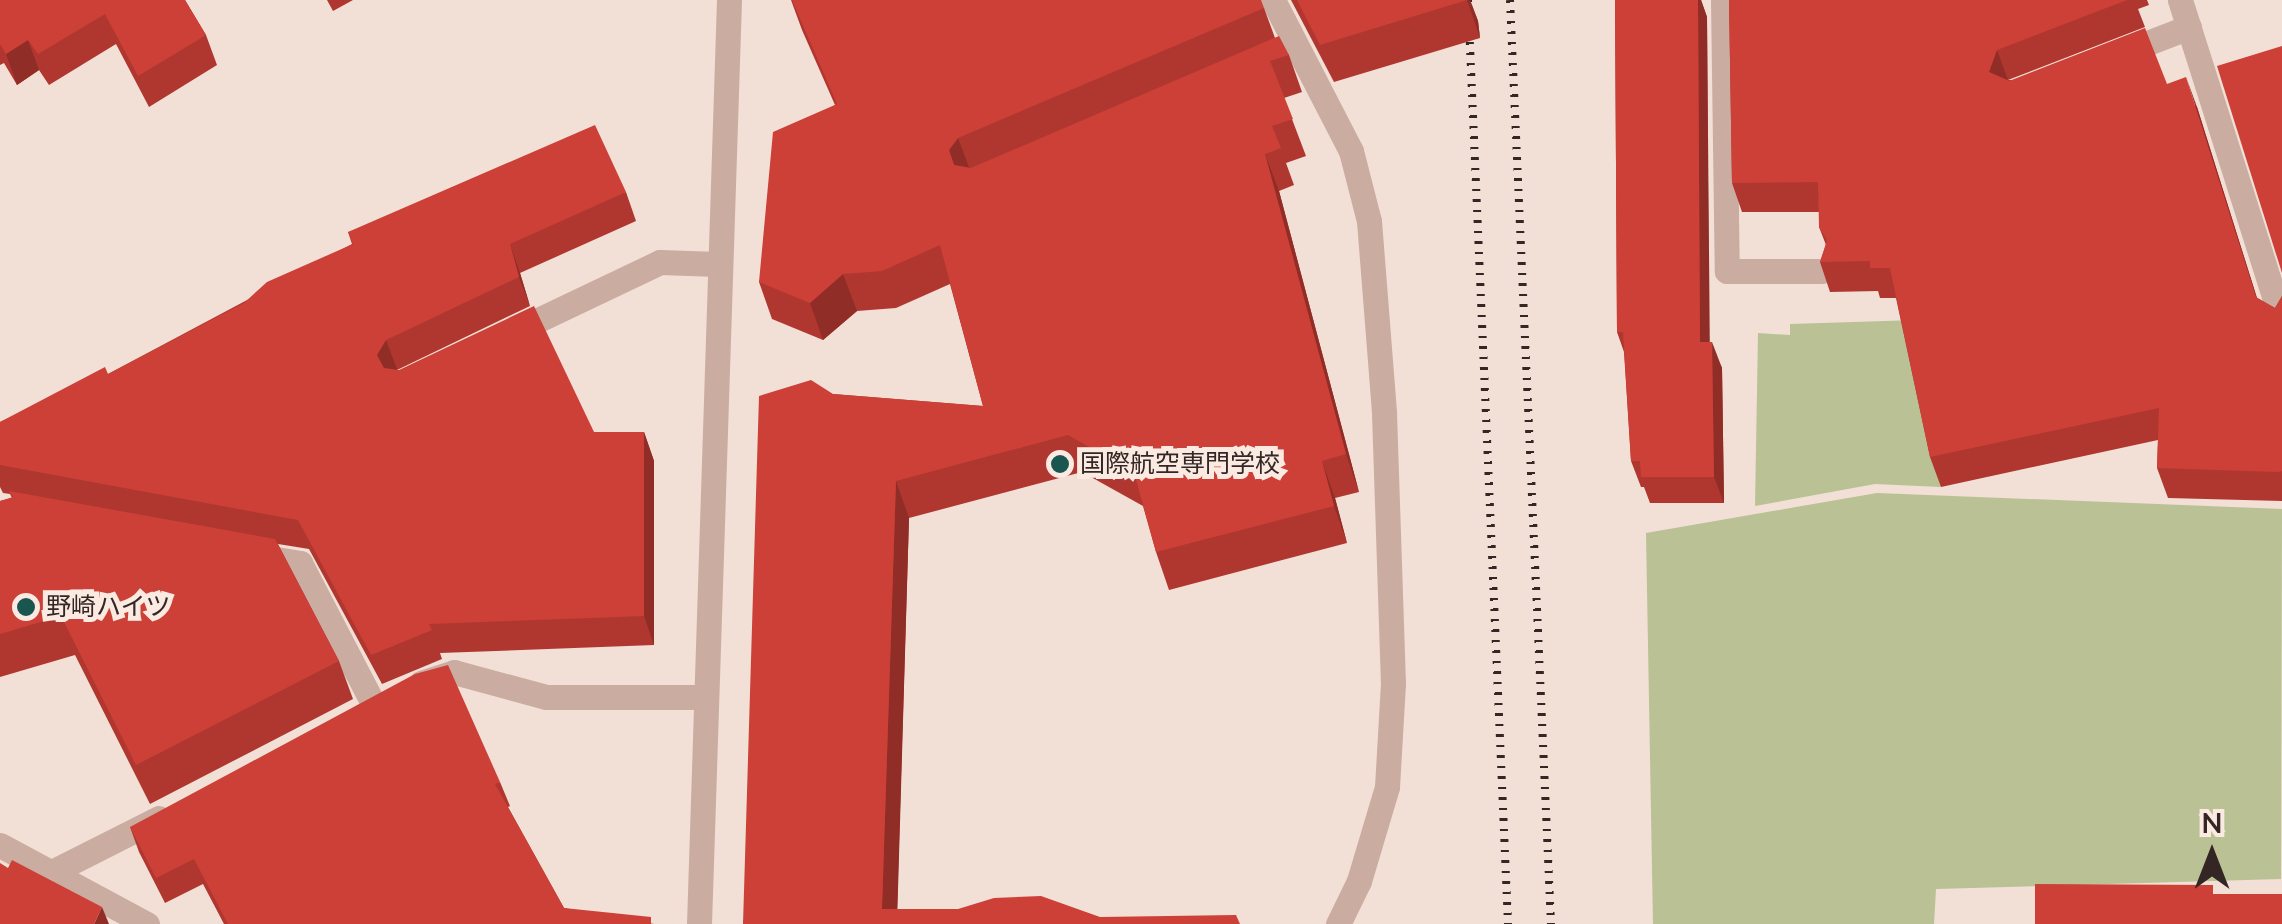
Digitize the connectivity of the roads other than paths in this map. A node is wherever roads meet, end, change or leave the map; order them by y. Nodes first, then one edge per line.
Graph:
1 (729, 0) edge
2 (1273, 0) edge
3 (1723, 0) edge
4 (2180, 0) edge
5 (2189, 27) junction
6 (1302, 52) junction
7 (2102, 61) edge
8 (1266, 67) edge
9 (2273, 251) edge
10 (718, 264) junction
11 (1822, 271) edge
12 (2282, 322) edge
13 (489, 343) edge
14 (222, 550) edge
15 (703, 698) junction
16 (180, 807) edge
17 (0, 845) edge
18 (56, 870) junction
19 (146, 924) edge
20 (699, 924) edge
21 (1338, 924) edge

1 - 10 street
2 - 6 street
3 - 11 street
4 - 5 street
5 - 7 street
5 - 9 street
6 - 8 street
6 - 21 street
9 - 12 street
10 - 13 street
10 - 15 street
14 - 15 street
15 - 20 street
16 - 18 street
17 - 18 street
18 - 19 street

